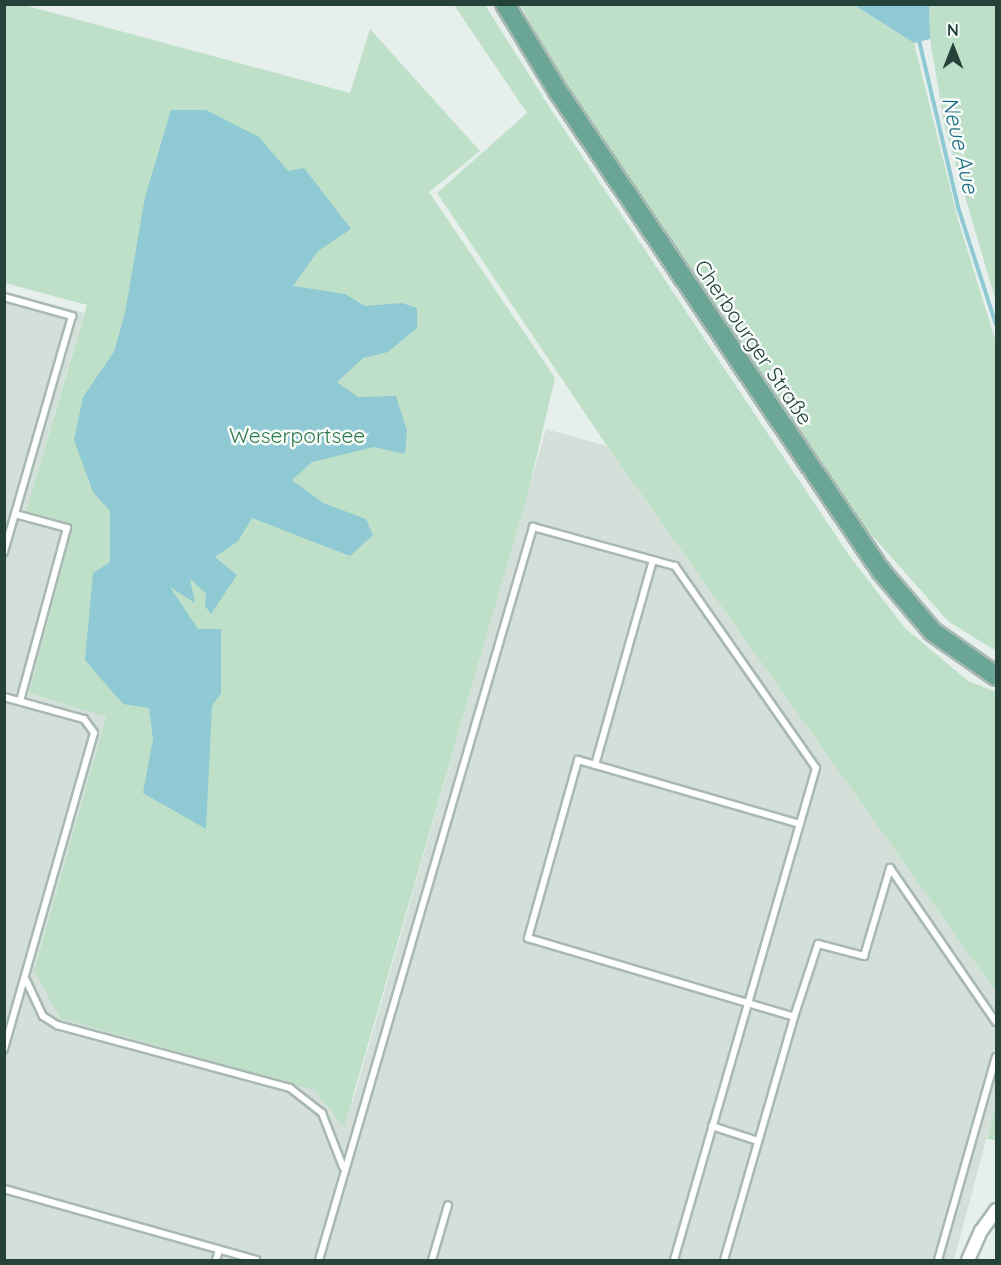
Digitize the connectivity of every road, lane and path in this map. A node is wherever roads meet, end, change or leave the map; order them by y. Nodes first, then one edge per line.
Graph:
1 (505, 4) edge
2 (4, 297) edge
3 (15, 514) junction
4 (4, 552) edge
5 (653, 560) junction
6 (996, 676) edge
7 (4, 697) edge
8 (20, 701) junction
9 (595, 765) junction
10 (800, 824) junction
11 (25, 979) junction
12 (749, 1005) junction
13 (794, 1017) junction
14 (996, 1022) edge
15 (4, 1048) edge
16 (996, 1057) edge
17 (712, 1126) junction
18 (758, 1141) junction
19 (343, 1168) junction
20 (4, 1189) edge
21 (448, 1204) dead end
22 (996, 1210) edge
23 (219, 1250) junction
24 (216, 1260) edge
25 (256, 1260) edge
26 (319, 1260) edge
27 (432, 1260) edge
28 (674, 1260) edge
29 (724, 1260) edge
30 (938, 1260) edge
31 (968, 1260) edge

1 - 6 main road, Cherbourger Straße
2 - 3 lane
3 - 4 lane
3 - 8 lane
5 - 9 lane
5 - 10 lane
5 - 19 lane
7 - 8 lane
8 - 11 lane
9 - 10 lane
9 - 12 lane
10 - 12 lane
11 - 15 lane
11 - 19 lane
12 - 13 lane
12 - 17 lane
13 - 14 lane
13 - 18 lane
16 - 30 lane
17 - 18 lane
17 - 28 lane
18 - 29 lane
19 - 26 lane
20 - 23 lane
21 - 27 lane
22 - 31 street
23 - 24 lane
23 - 25 lane

